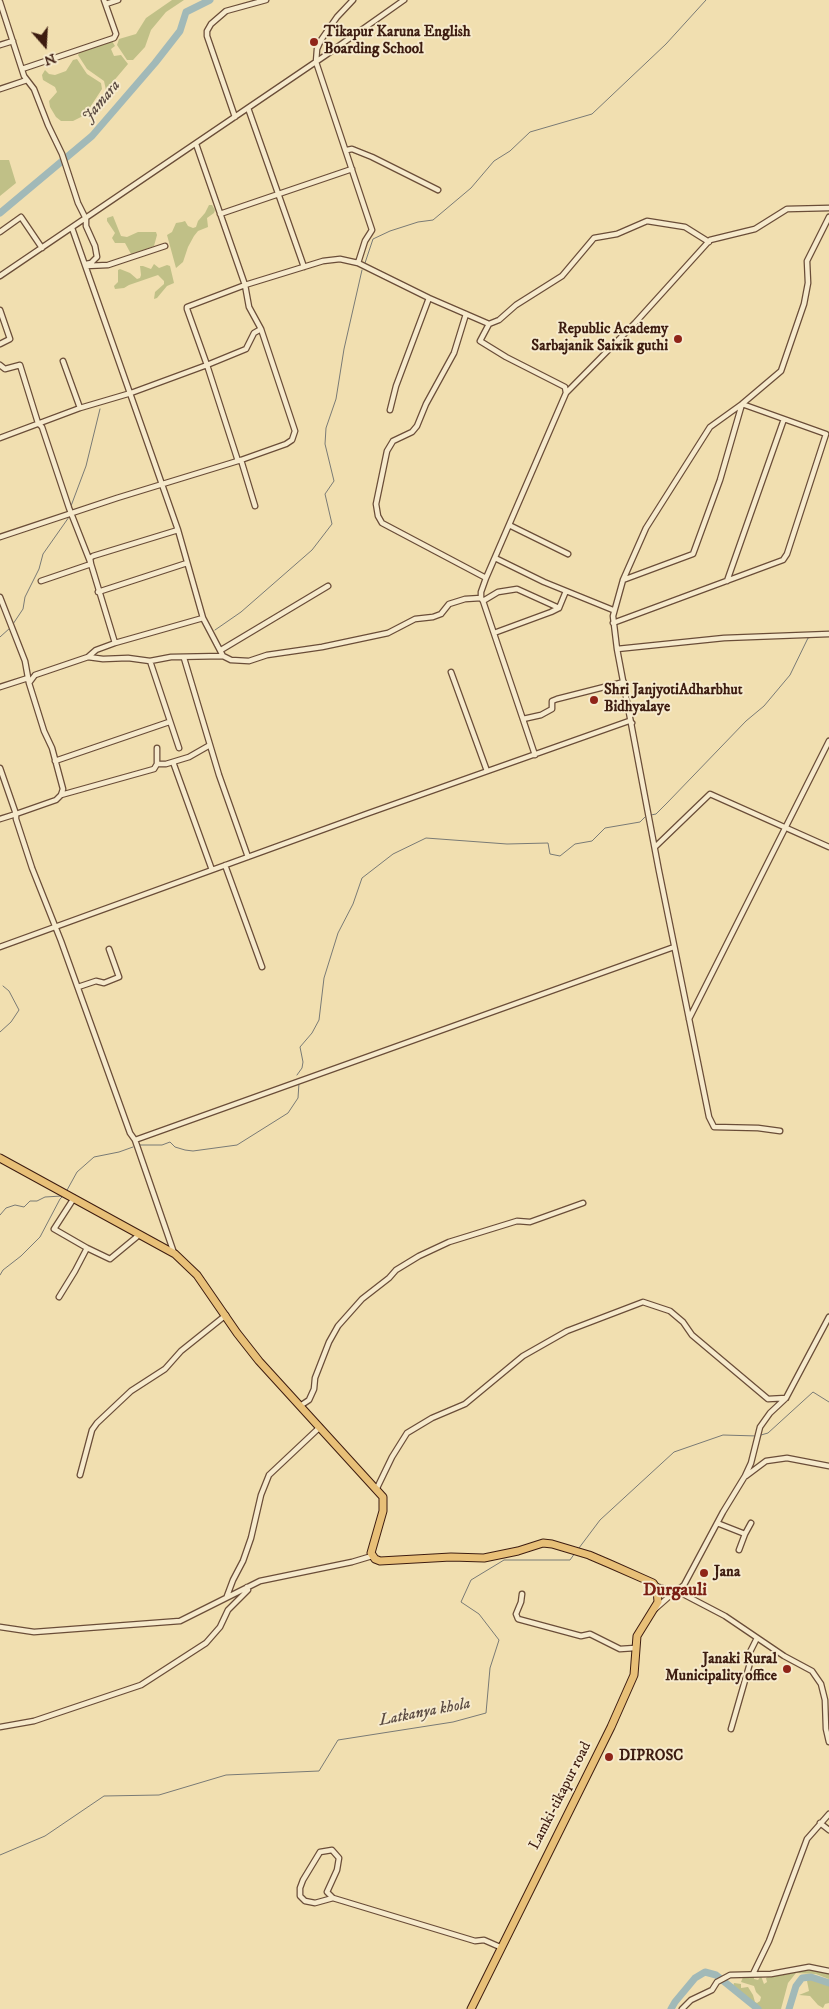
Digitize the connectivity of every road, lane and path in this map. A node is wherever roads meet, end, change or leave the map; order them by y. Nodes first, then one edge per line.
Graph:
1 (118, 0) edge
2 (266, 0) edge
3 (353, 0) edge
4 (404, 0) edge
5 (0, 2) edge
6 (105, 2) edge
7 (1, 8) edge
8 (13, 41) junction
9 (0, 45) edge
10 (316, 62) junction
11 (22, 69) junction
12 (27, 80) junction
13 (0, 89) edge
14 (248, 108) junction
15 (235, 117) junction
16 (196, 144) junction
17 (347, 150) junction
18 (352, 169) junction
19 (438, 190) dead end
20 (279, 194) junction
21 (829, 208) edge
22 (220, 214) junction
23 (829, 217) edge
24 (86, 219) junction
25 (72, 228) junction
26 (0, 232) edge
27 (708, 242) junction
28 (165, 246) dead end
29 (42, 248) junction
30 (358, 263) junction
31 (86, 265) junction
32 (304, 267) junction
33 (0, 276) edge
34 (245, 285) junction
35 (429, 298) junction
36 (0, 310) edge
37 (466, 314) junction
38 (490, 324) junction
39 (260, 329) junction
40 (0, 344) edge
41 (63, 361) dead end
42 (207, 365) junction
43 (0, 366) edge
44 (132, 393) junction
45 (566, 394) junction
46 (742, 404) junction
47 (80, 408) junction
48 (390, 410) dead end
49 (784, 419) junction
50 (38, 423) junction
51 (0, 438) edge
52 (239, 460) junction
53 (162, 485) junction
54 (254, 506) dead end
55 (71, 513) junction
56 (509, 526) junction
57 (178, 530) junction
58 (0, 537) edge
59 (568, 554) dead end
60 (495, 558) junction
61 (187, 563) junction
62 (91, 564) junction
63 (486, 578) junction
64 (623, 580) junction
65 (727, 581) junction
66 (41, 582) dead end
67 (328, 586) dead end
68 (566, 591) junction
69 (98, 592) junction
70 (0, 597) edge
71 (482, 599) junction
72 (559, 608) junction
73 (613, 610) junction
74 (203, 618) junction
75 (612, 623) junction
76 (494, 633) junction
77 (829, 634) edge
78 (115, 643) junction
79 (616, 649) junction
80 (221, 650) junction
81 (223, 656) junction
82 (88, 657) junction
83 (184, 658) junction
84 (150, 661) junction
85 (451, 672) dead end
86 (28, 681) junction
87 (624, 682) junction
88 (0, 687) edge
89 (523, 719) junction
90 (169, 722) junction
91 (632, 723) junction
92 (829, 741) edge
93 (210, 745) junction
94 (157, 748) dead end
95 (179, 748) dead end
96 (535, 755) junction
97 (55, 761) junction
98 (173, 762) junction
99 (157, 764) junction
100 (0, 768) edge
101 (487, 771) junction
102 (62, 795) junction
103 (16, 814) junction
104 (0, 819) edge
105 (786, 827) junction
106 (655, 847) junction
107 (829, 847) edge
108 (248, 857) junction
109 (225, 865) junction
110 (212, 870) junction
111 (55, 928) junction
112 (0, 947) edge
113 (674, 947) junction
114 (110, 948) dead end
115 (262, 966) dead end
116 (78, 987) junction
117 (689, 1020) junction
118 (780, 1131) dead end
119 (135, 1140) junction
120 (0, 1158) edge
121 (69, 1195) junction
122 (583, 1203) dead end
123 (139, 1235) junction
124 (87, 1248) junction
125 (174, 1254) junction
126 (59, 1297) dead end
127 (226, 1315) junction
128 (829, 1317) edge
129 (786, 1398) junction
130 (300, 1406) junction
131 (320, 1427) junction
132 (829, 1466) edge
133 (80, 1475) dead end
134 (745, 1476) junction
135 (377, 1488) junction
136 (717, 1523) junction
137 (751, 1523) dead end
138 (745, 1534) junction
139 (738, 1550) dead end
140 (372, 1556) junction
141 (655, 1585) junction
142 (248, 1587) junction
143 (675, 1592) junction
144 (522, 1594) dead end
145 (227, 1596) junction
146 (655, 1609) junction
147 (0, 1627) edge
148 (757, 1638) junction
149 (635, 1648) junction
150 (0, 1727) edge
151 (731, 1729) dead end
152 (829, 1742) edge
153 (829, 1814) edge
154 (820, 1823) junction
155 (829, 1830) edge
156 (333, 1898) junction
157 (500, 1947) junction
158 (829, 1971) edge
159 (753, 1974) junction
160 (471, 2009) edge
161 (682, 2009) edge

1 - 6 street
2 - 15 street
3 - 10 street
4 - 10 street
5 - 7 street
6 - 11 street
7 - 8 street
8 - 9 street
8 - 11 street
10 - 14 street
10 - 17 street
11 - 12 street
12 - 13 street
12 - 24 street
14 - 15 street
14 - 20 street
15 - 16 street
16 - 22 street
16 - 24 street
17 - 18 street
17 - 19 street
18 - 20 street
18 - 30 street
20 - 22 street
20 - 32 street
21 - 27 street
22 - 34 street
23 - 46 street
24 - 25 street
24 - 31 street
25 - 29 street
25 - 31 street
26 - 29 street
27 - 38 street
27 - 45 street
28 - 31 street
29 - 33 street
30 - 32 street
30 - 35 street
31 - 44 street
32 - 34 street
34 - 39 street
34 - 42 street
35 - 37 street
35 - 48 street
36 - 40 street
37 - 38 street
37 - 63 street
38 - 45 street
39 - 42 street
39 - 52 street
41 - 47 street
42 - 44 street
42 - 52 street
43 - 50 street
44 - 47 street
44 - 53 street
45 - 56 street
46 - 49 street
46 - 64 street
46 - 64 street
47 - 50 street
49 - 65 street
49 - 65 street
50 - 51 street
50 - 55 street
52 - 53 street
52 - 54 street
53 - 55 street
53 - 57 street
55 - 58 street
55 - 62 street
56 - 59 street
56 - 60 street
57 - 61 street
57 - 62 street
60 - 63 street
60 - 68 street
61 - 69 street
61 - 74 street
62 - 66 street
62 - 69 street
63 - 71 street
64 - 73 street
65 - 75 street
67 - 80 street
68 - 72 street
68 - 73 street
69 - 78 street
70 - 86 street
71 - 72 street
71 - 76 street
71 - 81 street
72 - 76 street
73 - 75 street
74 - 78 street
74 - 80 street
75 - 79 street
76 - 89 street
77 - 79 street
78 - 82 street
79 - 87 street
80 - 81 street
81 - 83 street
82 - 84 street
82 - 86 street
83 - 84 street
83 - 93 street
84 - 90 street
85 - 101 street
86 - 88 street
86 - 97 street
87 - 89 street
87 - 91 street
89 - 96 street
90 - 95 street
90 - 97 street
91 - 96 street
91 - 106 street
92 - 105 street
93 - 98 street
93 - 108 street
94 - 99 street
96 - 101 street
97 - 102 street
98 - 99 street
98 - 110 street
99 - 102 street
100 - 103 street
101 - 108 street
102 - 103 street
103 - 104 street
103 - 111 street
105 - 106 street
105 - 107 street
105 - 117 street
106 - 113 street
108 - 109 street
109 - 110 street
109 - 115 street
110 - 111 street
111 - 112 street
111 - 116 street
113 - 117 street
113 - 119 street
114 - 116 street
116 - 119 street
117 - 118 street
119 - 125 street
120 - 121 main road
121 - 123 main road
121 - 124 street
122 - 130 street
123 - 124 street
123 - 125 main road
124 - 126 street
125 - 127 main road
127 - 130 main road
127 - 133 street
128 - 129 street
129 - 134 street
129 - 135 street
130 - 131 main road
131 - 135 main road
131 - 145 street
132 - 134 street
134 - 136 street
135 - 140 main road
136 - 138 street
136 - 143 street
137 - 138 street
138 - 139 street
140 - 141 main road
140 - 142 street
141 - 143 street
141 - 146 main road, Lamki-tikapur road
142 - 145 street
142 - 150 street
143 - 146 street
143 - 148 street
144 - 149 street
145 - 147 street
146 - 149 main road, Lamki-tikapur road
148 - 151 street
148 - 152 street
149 - 157 main road, Lamki-tikapur road
153 - 154 street
154 - 155 street
154 - 159 street
156 - 156 street
156 - 157 street
157 - 160 main road, Lamki-tikapur road
158 - 159 street
159 - 161 street

